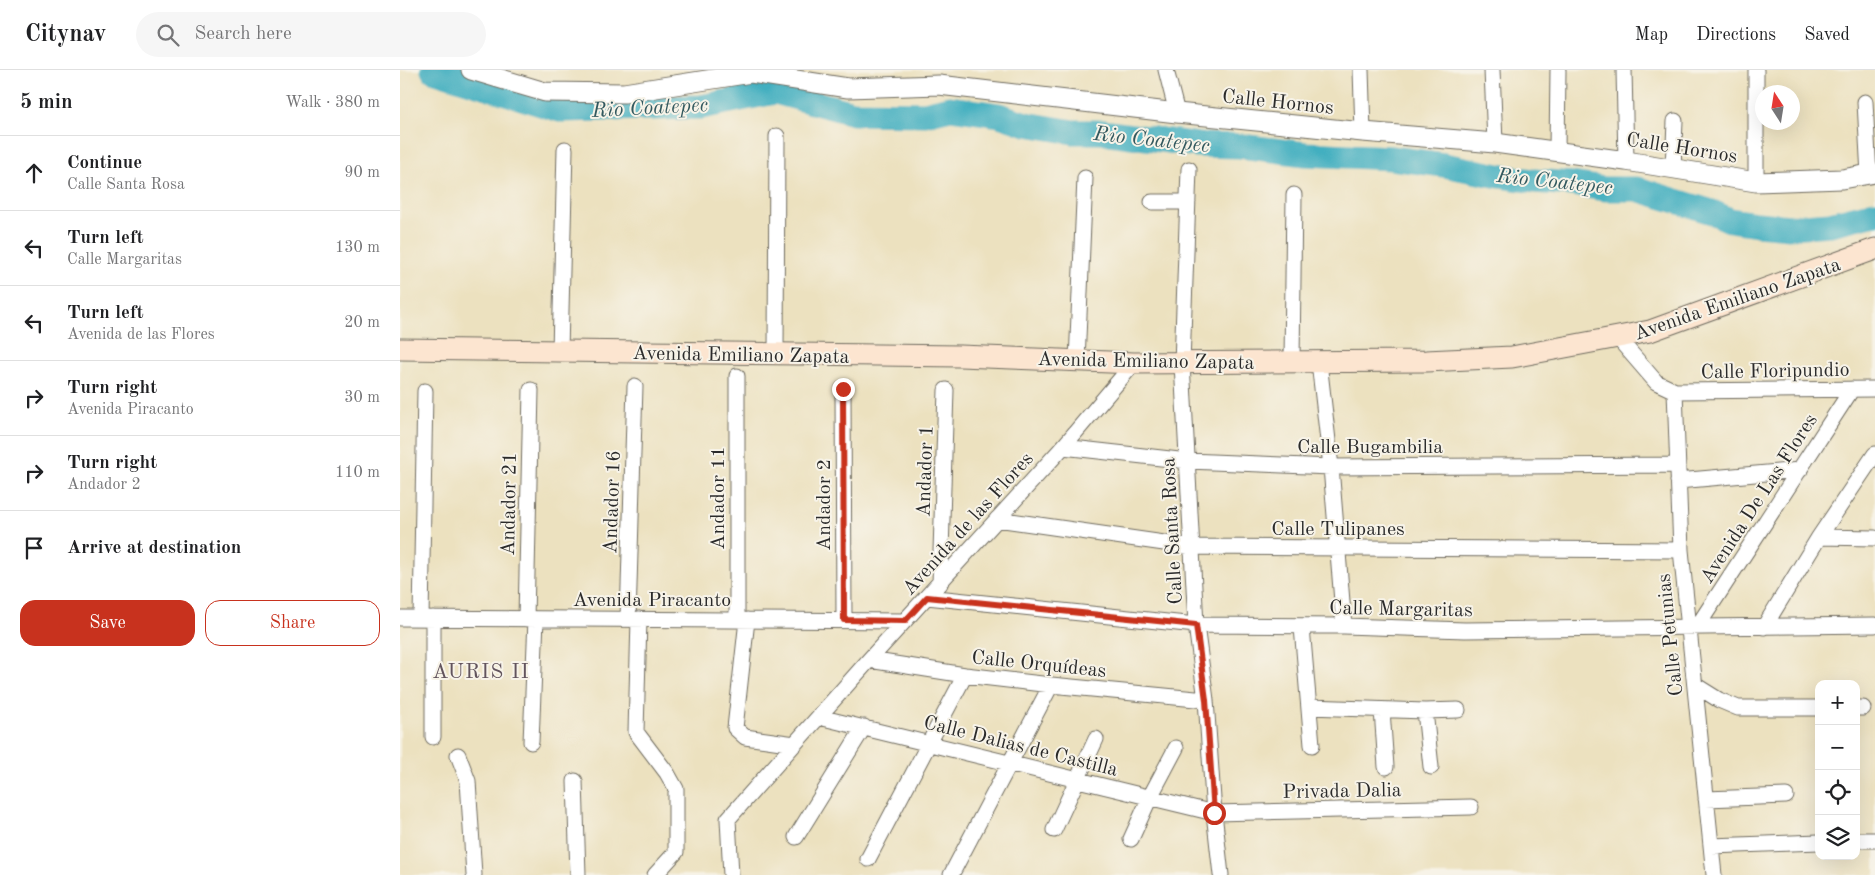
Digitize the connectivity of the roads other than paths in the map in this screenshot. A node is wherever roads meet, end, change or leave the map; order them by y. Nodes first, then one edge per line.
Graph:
1 (471, 70) edge
2 (1166, 70) edge
3 (1362, 70) edge
4 (1492, 70) edge
5 (1558, 70) edge
6 (1624, 70) edge
7 (1756, 70) edge
8 (1865, 102) dead end
9 (1177, 112) junction
10 (1675, 121) dead end
11 (1363, 132) junction
12 (777, 136) dead end
13 (1495, 143) junction
14 (565, 148) dead end
15 (1557, 151) junction
16 (1626, 161) junction
17 (1189, 169) dead end
18 (1673, 169) junction
19 (1872, 174) edge
20 (1085, 178) dead end
21 (1756, 182) junction
22 (1294, 196) dead end
23 (1152, 202) dead end
24 (1188, 202) junction
25 (1875, 249) edge
26 (1618, 338) junction
27 (400, 349) edge
28 (560, 351) junction
29 (776, 354) junction
30 (1292, 361) junction
31 (1077, 362) junction
32 (1319, 362) junction
33 (1134, 363) junction
34 (1182, 363) junction
35 (737, 376) dead end
36 (635, 386) dead end
37 (843, 389) dead end
38 (1875, 389) edge
39 (531, 390) dead end
40 (946, 390) dead end
41 (1852, 390) junction
42 (425, 391) dead end
43 (1675, 391) junction
44 (1063, 447) junction
45 (1875, 454) edge
46 (1188, 461) junction
47 (1677, 465) junction
48 (1331, 467) junction
49 (1800, 470) junction
50 (1678, 481) junction
51 (997, 519) junction
52 (1819, 537) junction
53 (1875, 538) edge
54 (1192, 547) junction
55 (1338, 548) junction
56 (1681, 550) junction
57 (940, 584) junction
58 (927, 597) junction
59 (400, 618) edge
60 (427, 618) junction
61 (531, 619) junction
62 (634, 619) junction
63 (742, 620) junction
64 (844, 620) junction
65 (905, 621) junction
66 (1196, 625) junction
67 (1875, 625) edge
68 (1344, 626) junction
69 (1764, 626) junction
70 (1302, 627) junction
71 (1693, 627) junction
72 (869, 660) junction
73 (965, 675) junction
74 (1051, 685) junction
75 (1694, 685) junction
76 (1206, 700) junction
77 (1309, 707) junction
78 (1815, 708) edge
79 (1382, 710) junction
80 (1458, 710) dead end
81 (1425, 711) junction
82 (819, 717) junction
83 (864, 727) junction
84 (433, 737) dead end
85 (1096, 739) dead end
86 (530, 742) dead end
87 (795, 744) junction
88 (928, 744) junction
89 (1312, 745) dead end
90 (1176, 748) dead end
91 (458, 755) dead end
92 (1010, 763) junction
93 (1386, 767) dead end
94 (1431, 767) dead end
95 (575, 780) dead end
96 (1076, 780) junction
97 (1786, 796) dead end
98 (1150, 797) junction
99 (1706, 799) junction
100 (1471, 807) dead end
101 (1214, 813) junction
102 (1054, 830) dead end
103 (796, 837) dead end
104 (1131, 839) dead end
105 (1860, 840) edge
106 (1875, 840) edge
107 (1815, 842) edge
108 (1711, 846) junction
109 (868, 859) dead end
110 (474, 875) edge
111 (578, 875) edge
112 (655, 875) edge
113 (731, 875) edge
114 (951, 875) edge
115 (1222, 875) edge
116 (1714, 875) edge

1 - 9 street, Calle Hornos
2 - 9 street
3 - 11 street
4 - 13 street
5 - 15 street
6 - 16 street
7 - 21 street
8 - 19 street
9 - 11 street, Calle Hornos
10 - 18 street
11 - 13 street, Calle Hornos
12 - 29 street
13 - 15 street, Calle Hornos
14 - 28 street
15 - 16 street, Calle Hornos
16 - 18 street, Calle Hornos
17 - 24 street, Calle Santa Rosa
18 - 21 street, Calle Hornos
19 - 21 street, Calle Hornos
20 - 31 street
22 - 30 street
23 - 24 street
24 - 34 street, Calle Santa Rosa
25 - 26 main road, Avenida Emiliano Zapata
26 - 32 main road, Avenida Emiliano Zapata
26 - 43 street
27 - 28 main road, Avenida Emiliano Zapata
28 - 29 main road, Avenida Emiliano Zapata
29 - 31 main road, Avenida Emiliano Zapata
30 - 32 main road, Avenida Emiliano Zapata
30 - 34 main road, Avenida Emiliano Zapata
31 - 33 main road, Avenida Emiliano Zapata
32 - 48 street
33 - 34 main road, Avenida Emiliano Zapata
33 - 44 street, Avenida de las Flores
34 - 46 street, Calle Santa Rosa
35 - 63 street, Andador 11
36 - 62 street, Andador 16
37 - 64 street, Andador 2
38 - 41 street, Calle Floripundio
39 - 61 street, Andador 21
40 - 57 street, Andador 1
41 - 43 street, Calle Floripundio
41 - 49 street, Avenida De Las Flores
42 - 60 street
43 - 47 street, Calle Petunias
44 - 46 street, Calle Bugambilia
44 - 51 street, Avenida de las Flores
45 - 52 street
46 - 48 street, Calle Bugambilia
46 - 54 street, Calle Santa Rosa
47 - 48 street, Calle Bugambilia
47 - 50 street, Calle Petunias
48 - 55 street
49 - 50 street
49 - 71 street, Avenida De Las Flores
50 - 56 street, Calle Petunias
51 - 54 street, Calle Tulipanes
51 - 57 street, Avenida de las Flores
52 - 53 street
52 - 69 street
54 - 55 street, Calle Tulipanes
54 - 66 street, Calle Santa Rosa
55 - 56 street, Calle Tulipanes
55 - 68 street
56 - 71 street, Calle Petunias
57 - 58 street, Avenida de las Flores
58 - 65 street, Avenida de las Flores
58 - 66 street, Calle Margaritas
59 - 60 street, Avenida Piracanto
60 - 61 street, Avenida Piracanto
60 - 84 street
61 - 62 street, Avenida Piracanto
61 - 86 street, Andador 21
62 - 63 street, Avenida Piracanto
62 - 112 street, Andador 16
63 - 64 street, Avenida Piracanto
63 - 87 street, Andador 11
64 - 65 street, Avenida Piracanto
65 - 72 street, Avenida de las Flores
66 - 70 street, Calle Margaritas
66 - 76 street, Calle Santa Rosa
67 - 69 street, Calle Margaritas
68 - 70 street, Calle Margaritas
68 - 71 street, Calle Margaritas
69 - 71 street, Calle Margaritas
70 - 77 street
71 - 75 street, Calle Petunias
72 - 73 street, Calle Orquídeas
72 - 82 street, Avenida de las Flores
73 - 74 street, Calle Orquídeas
73 - 88 street
74 - 76 street, Calle Orquídeas
74 - 92 street
75 - 78 street
75 - 99 street, Calle Petunias
76 - 101 street, Calle Santa Rosa
77 - 79 street
77 - 89 street
79 - 81 street
79 - 93 street
80 - 81 street
81 - 94 street
82 - 83 street, Calle Dalias de Castilla
82 - 87 street, Avenida de las Flores
83 - 88 street, Calle Dalias de Castilla
83 - 103 street
85 - 96 street
87 - 113 street, Avenida de las Flores
88 - 92 street, Calle Dalias de Castilla
88 - 109 street
90 - 98 street
91 - 110 street
92 - 96 street, Calle Dalias de Castilla
92 - 114 street
95 - 111 street
96 - 98 street, Calle Dalias de Castilla
96 - 102 street
97 - 99 street
98 - 101 street, Calle Dalias de Castilla
98 - 104 street
99 - 108 street, Calle Petunias
100 - 101 street, Privada Dalia
101 - 115 street, Calle Santa Rosa
105 - 106 street
107 - 108 street
108 - 116 street, Calle Petunias

